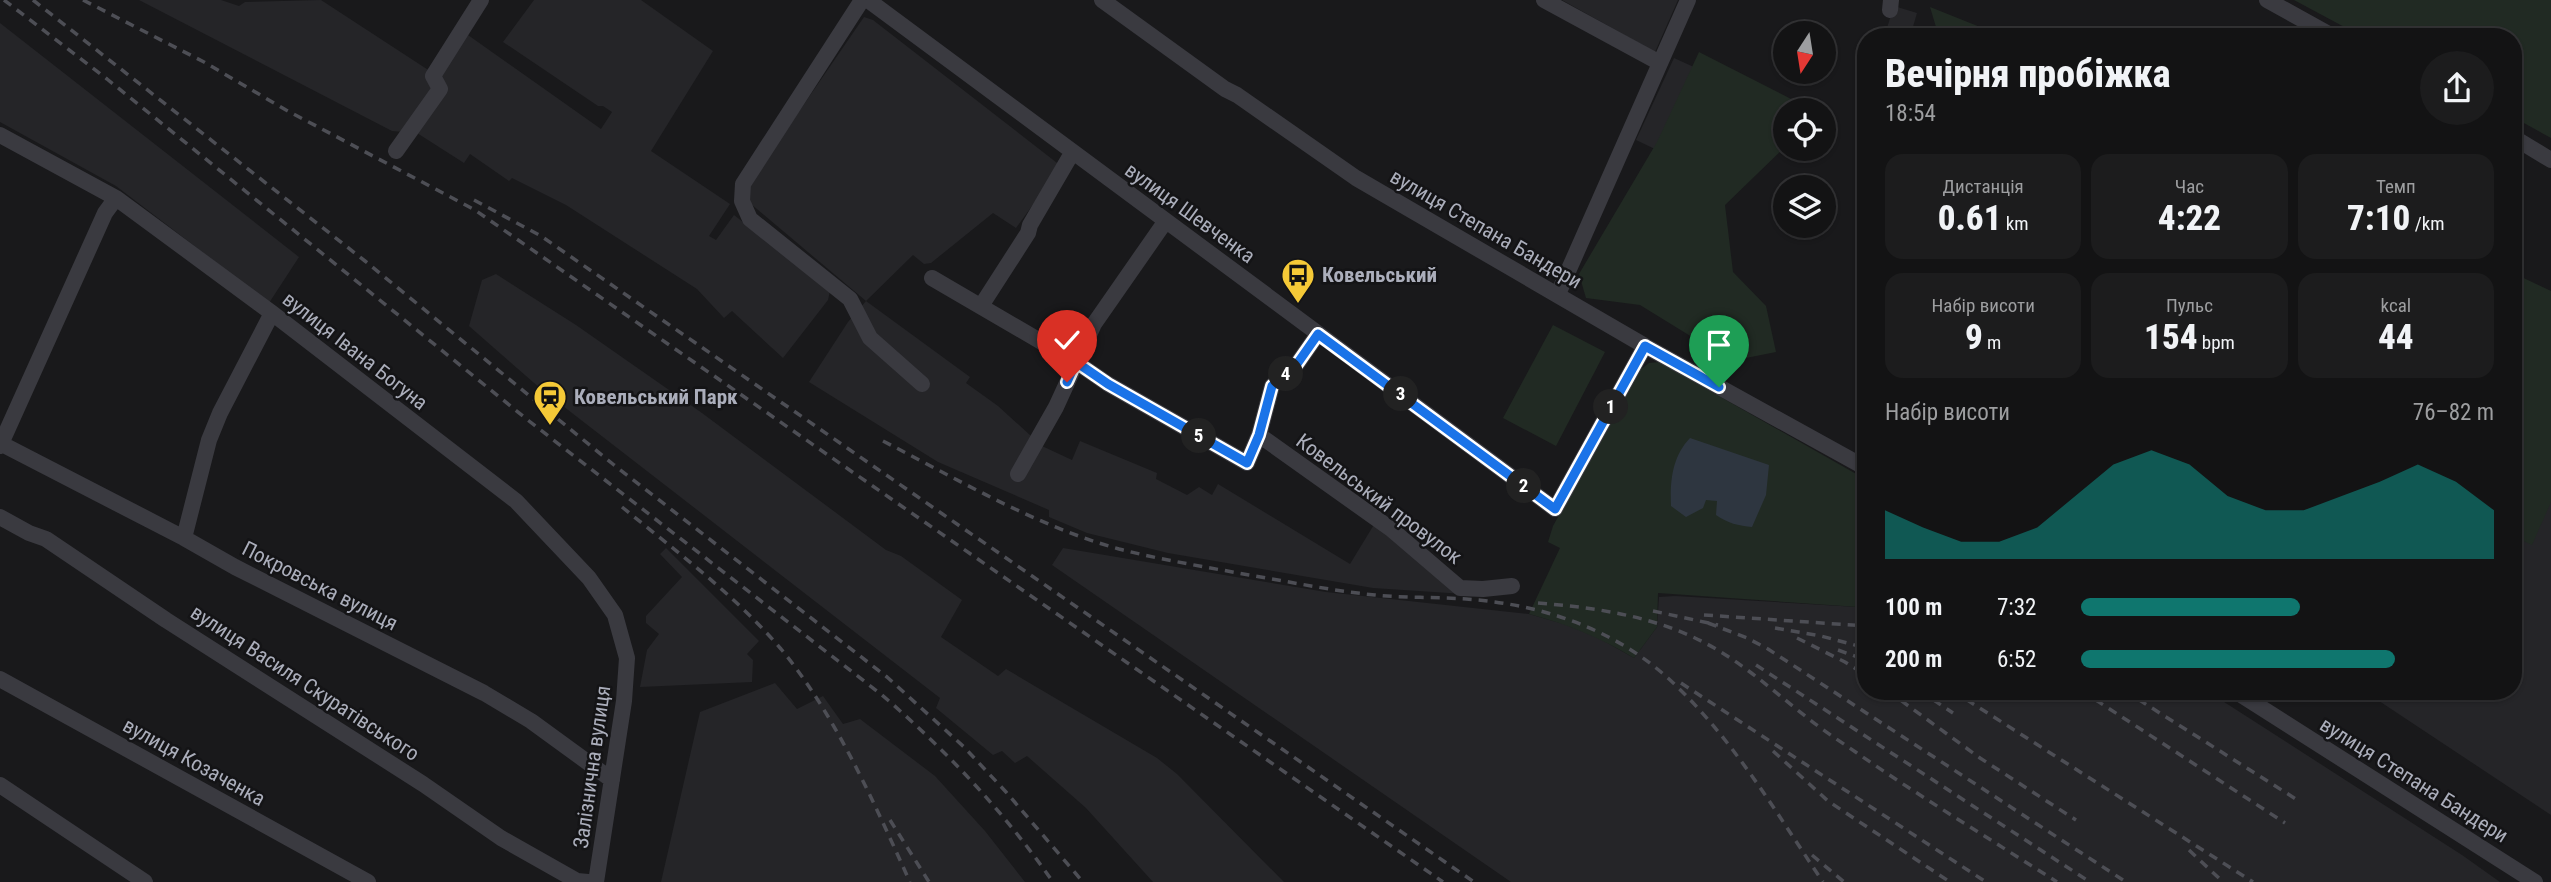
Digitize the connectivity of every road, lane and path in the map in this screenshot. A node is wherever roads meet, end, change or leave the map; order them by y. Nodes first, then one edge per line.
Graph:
1 (481, 0) edge
2 (862, 0) edge
3 (868, 0) edge
4 (1102, 0) edge
5 (1544, 0) edge
6 (1688, 0) edge
7 (2267, 0) edge
8 (2318, 28) edge
9 (1660, 62) junction
10 (0, 135) edge
11 (2522, 142) edge
12 (396, 151) dead end
13 (1072, 153) junction
14 (2551, 160) edge
15 (116, 198) junction
16 (1166, 222) junction
17 (932, 278) dead end
18 (1558, 294) junction
19 (981, 306) junction
20 (272, 313) junction
21 (1318, 334) junction
22 (1645, 346) junction
23 (1076, 362) junction
24 (922, 384) dead end
25 (1259, 435) junction
26 (0, 444) edge
27 (1857, 463) edge
28 (1018, 474) dead end
29 (0, 517) edge
30 (184, 538) junction
31 (1512, 586) dead end
32 (627, 658) joint
33 (0, 679) edge
34 (2249, 700) edge
35 (612, 780) junction
36 (0, 785) edge
37 (145, 882) edge
38 (368, 882) edge
39 (588, 882) edge
40 (596, 882) edge
41 (2535, 882) edge

1 - 12 street
2 - 24 street
3 - 13 street, вулиця Шевченка
4 - 18 street, вулиця Степана Бандери
5 - 9 street
6 - 9 street
7 - 8 street
9 - 18 street
10 - 15 street, вулиця Івана Богуна
11 - 14 street
13 - 16 street, вулиця Шевченка
13 - 19 street
15 - 20 street, вулиця Івана Богуна
15 - 26 street
16 - 21 street, вулиця Шевченка
16 - 23 street
17 - 19 street
18 - 22 street, вулиця Степана Бандери
19 - 23 street
20 - 30 street
20 - 32 street, вулиця Івана Богуна
21 - 22 street, вулиця Шевченка
21 - 25 street
22 - 27 street, вулиця Степана Бандери
23 - 25 street
23 - 28 street
25 - 31 street, Ковельський провулок
26 - 30 street, Покровська вулиця
29 - 39 street, вулиця Василя Скуратівського
30 - 35 street, Покровська вулиця
32 - 35 street, Залізнична вулиця
33 - 38 street, вулиця Козаченка
34 - 41 street, вулиця Степана Бандери
35 - 40 street, Залізнична вулиця
36 - 37 street

